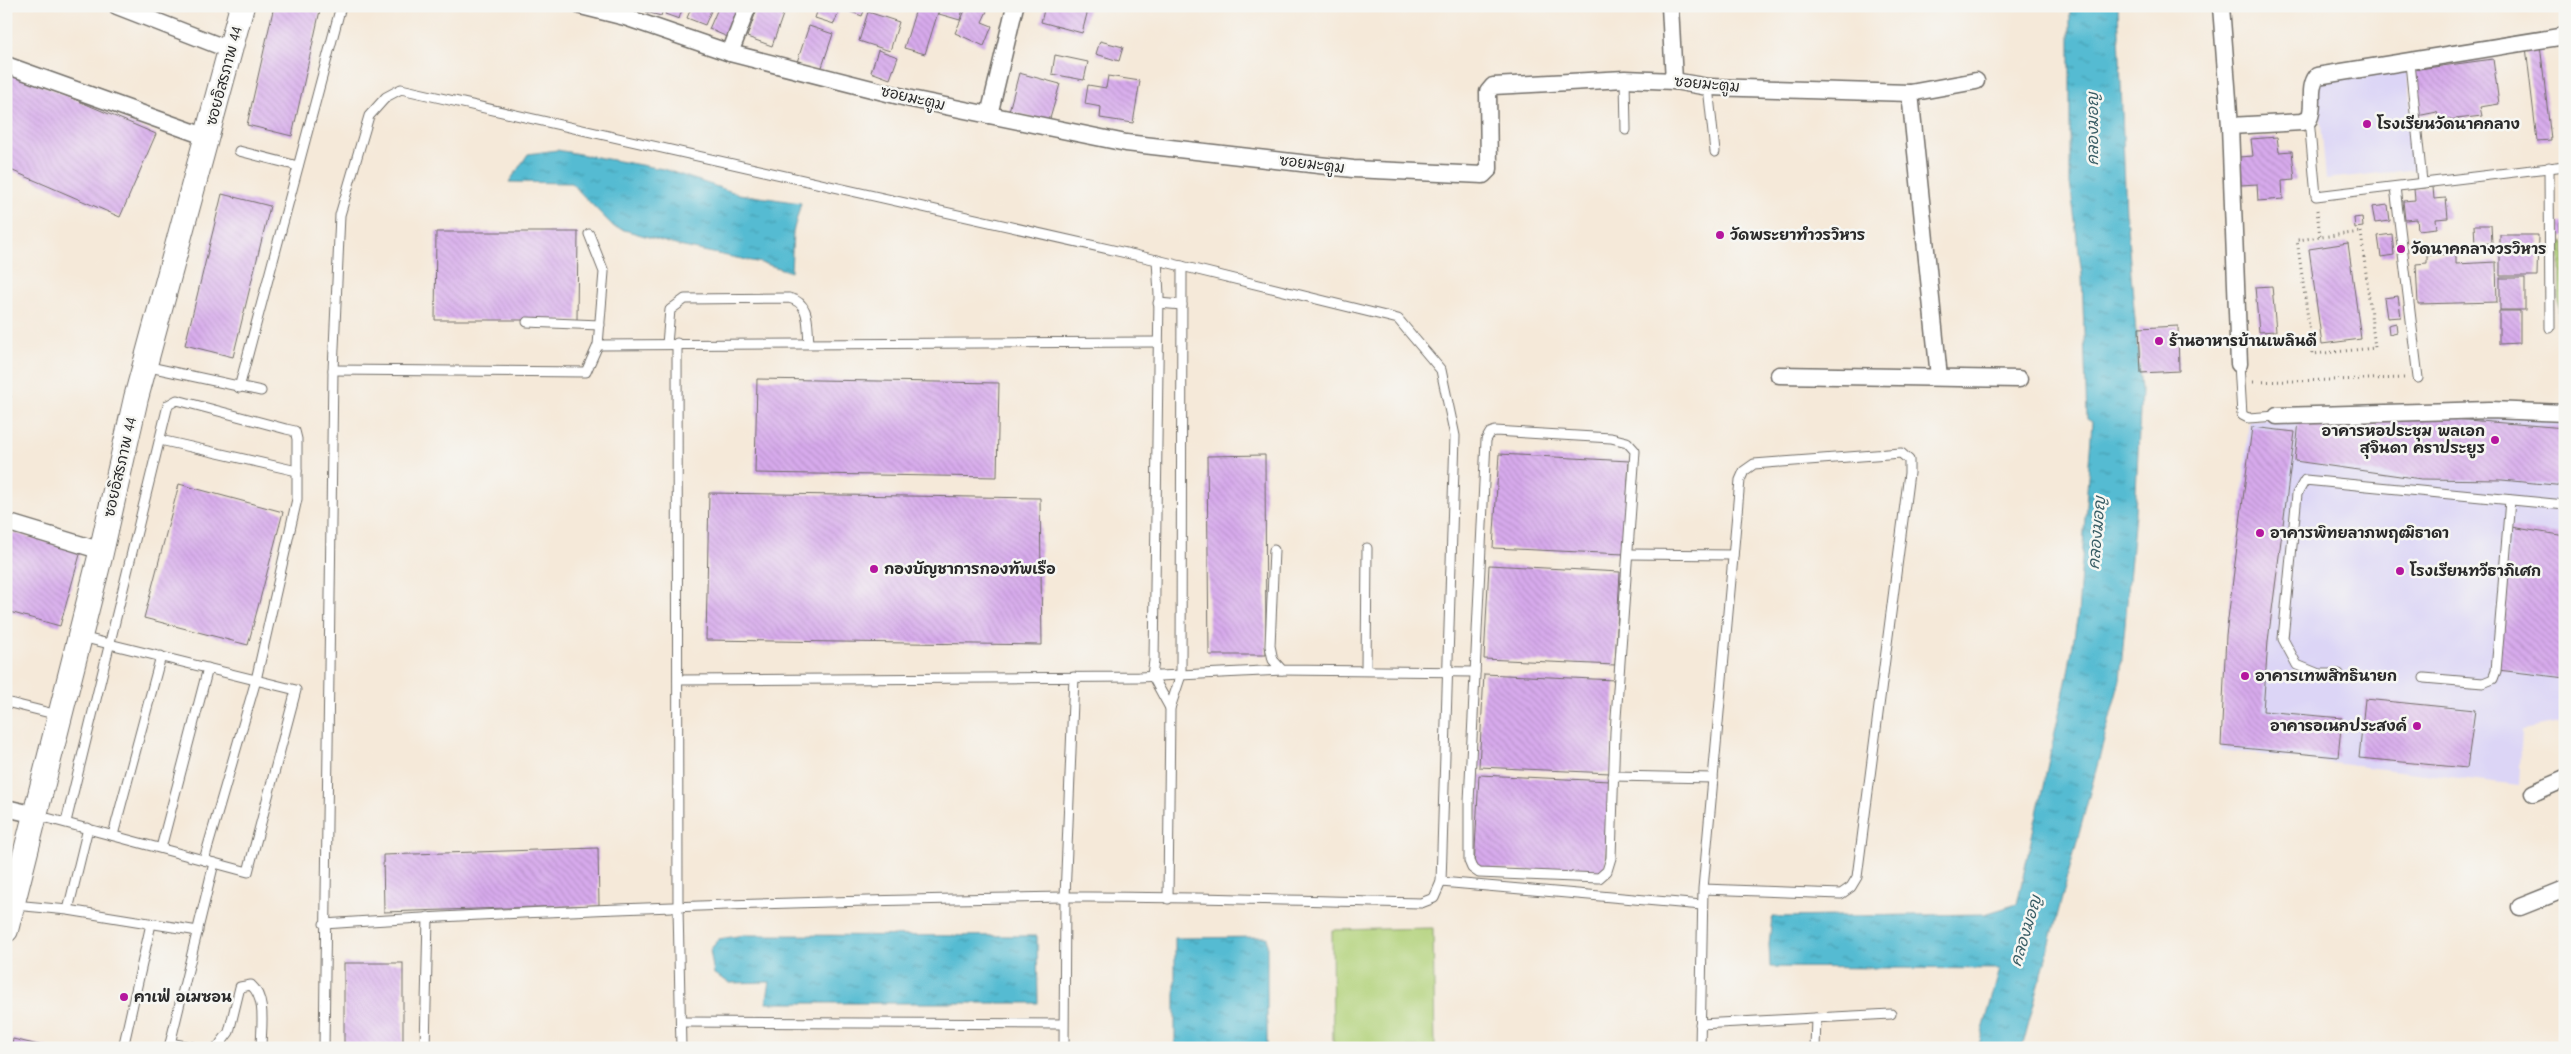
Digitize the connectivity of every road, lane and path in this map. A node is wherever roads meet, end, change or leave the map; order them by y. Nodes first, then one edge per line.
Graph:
1 (117, 6) edge
2 (242, 6) edge
3 (341, 6) edge
4 (581, 6) edge
5 (748, 6) edge
6 (1015, 6) edge
7 (1670, 6) edge
8 (2221, 6) edge
9 (627, 12) edge
10 (2565, 36) edge
11 (230, 50) junction
12 (730, 53) junction
13 (2410, 63) junction
14 (6, 65) edge
15 (1625, 79) junction
16 (1674, 81) junction
17 (1976, 81) dead end
18 (1708, 86) junction
19 (1910, 93) junction
20 (989, 114) junction
21 (2309, 119) junction
22 (2230, 126) junction
23 (1626, 130) dead end
24 (207, 137) junction
25 (239, 151) dead end
26 (1715, 152) dead end
27 (298, 166) junction
28 (2565, 166) edge
29 (2549, 167) junction
30 (2422, 182) junction
31 (2395, 187) junction
32 (2316, 196) junction
33 (589, 234) dead end
34 (2320, 237) junction
35 (1157, 260) junction
36 (1182, 266) junction
37 (1158, 303) junction
38 (1182, 305) junction
39 (527, 322) dead end
40 (600, 325) junction
41 (2550, 328) dead end
42 (1158, 342) junction
43 (677, 343) junction
44 (809, 343) junction
45 (667, 344) junction
46 (598, 345) junction
47 (2239, 364) joint
48 (144, 366) junction
49 (333, 370) junction
50 (1779, 375) dead end
51 (1939, 377) junction
52 (2418, 378) joint
53 (2019, 379) dead end
54 (2240, 382) junction
55 (238, 388) junction
56 (261, 391) dead end
57 (2565, 413) edge
58 (2277, 416) joint
59 (160, 440) junction
60 (297, 471) junction
61 (2510, 500) junction
62 (2565, 505) edge
63 (6, 522) edge
64 (1368, 548) dead end
65 (1274, 550) dead end
66 (102, 551) junction
67 (1628, 554) junction
68 (1733, 555) junction
69 (81, 637) junction
70 (109, 644) junction
71 (161, 656) junction
72 (208, 668) junction
73 (1282, 670) junction
74 (1366, 670) junction
75 (1446, 670) junction
76 (1475, 672) junction
77 (2339, 674) dead end
78 (1152, 675) junction
79 (1181, 675) junction
80 (1074, 678) junction
81 (2424, 678) dead end
82 (256, 680) junction
83 (678, 680) junction
84 (6, 702) edge
85 (1170, 708) junction
86 (61, 716) junction
87 (1614, 776) junction
88 (1713, 778) junction
89 (2565, 780) edge
90 (2533, 793) dead end
91 (6, 808) edge
92 (36, 815) junction
93 (66, 822) junction
94 (88, 828) junction
95 (113, 835) junction
96 (161, 848) junction
97 (204, 860) junction
98 (214, 862) junction
99 (1441, 882) junction
100 (1703, 889) junction
101 (2565, 889) edge
102 (1065, 897) junction
103 (1168, 899) junction
104 (14, 905) junction
105 (1702, 906) junction
106 (2520, 907) dead end
107 (678, 908) junction
108 (68, 910) junction
109 (428, 917) junction
110 (151, 924) junction
111 (324, 924) junction
112 (6, 930) edge
113 (198, 931) junction
114 (1891, 1014) dead end
115 (1816, 1018) junction
116 (682, 1022) junction
117 (1063, 1024) junction
118 (1700, 1024) junction
119 (169, 1045) edge
120 (219, 1047) edge
121 (123, 1048) edge
122 (196, 1048) edge
123 (261, 1048) edge
124 (324, 1048) edge
125 (425, 1048) edge
126 (681, 1048) edge
127 (1064, 1048) edge
128 (1700, 1048) edge
129 (1815, 1048) edge

1 - 11 street
2 - 11 street, ซอยอิสรภาพ 44
3 - 27 lane
4 - 9 street, ซอยมะตูม
5 - 12 street
6 - 20 street
7 - 16 street
8 - 22 street
9 - 12 street, ซอยมะตูม
10 - 13 street
11 - 24 street, ซอยอิสรภาพ 44
12 - 20 street, ซอยมะตูม
13 - 21 street
13 - 30 lane
14 - 24 street
15 - 16 street, ซอยมะตูม
15 - 20 street, ซอยมะตูม
15 - 23 lane
16 - 18 street, ซอยมะตูม
17 - 19 street, ซอยมะตูม
18 - 19 street, ซอยมะตูม
18 - 26 lane
19 - 51 street
21 - 22 street
21 - 32 lane
22 - 47 street
24 - 48 street, ซอยอิสรภาพ 44
25 - 27 lane
27 - 55 lane
28 - 29 lane
29 - 30 lane
29 - 41 lane
30 - 31 lane
31 - 32 lane
31 - 52 lane
32 - 34 path
33 - 40 lane
34 - 34 path
35 - 36 lane
35 - 37 lane
35 - 49 lane
36 - 38 lane
36 - 75 lane
37 - 38 lane
37 - 42 lane
38 - 79 lane
39 - 40 lane
40 - 46 lane
42 - 44 lane
42 - 78 lane
43 - 44 lane
43 - 45 lane
43 - 83 lane
44 - 45 lane
45 - 46 lane
46 - 49 lane
47 - 54 lane
48 - 55 lane
48 - 66 street, ซอยอิสรภาพ 44
49 - 111 lane
50 - 51 street
51 - 53 street
52 - 54 path
54 - 58 lane
55 - 56 lane
57 - 58 street
59 - 60 lane
59 - 60 lane
59 - 70 lane
60 - 82 lane
61 - 62 lane
61 - 77 lane
61 - 81 lane
63 - 66 street
64 - 74 lane
65 - 73 lane
66 - 69 street, ซอยอิสรภาพ 44
67 - 68 lane
67 - 76 lane
67 - 87 lane
68 - 88 lane
68 - 100 lane
69 - 70 lane
69 - 86 street, ซอยอิสรภาพ 44
70 - 71 lane
70 - 93 lane
71 - 72 lane
71 - 95 lane
72 - 82 lane
72 - 96 lane
73 - 74 lane
73 - 79 lane
74 - 75 lane
75 - 76 lane
75 - 99 lane
76 - 87 lane
78 - 79 lane
78 - 80 lane
78 - 85 lane
79 - 85 lane
80 - 83 lane
80 - 102 lane
82 - 97 lane
82 - 98 lane
83 - 107 lane
84 - 86 lane
85 - 103 lane
86 - 92 street, ซอยอิสรภาพ 44
87 - 88 lane
88 - 100 lane
89 - 90 street
91 - 92 street
92 - 93 lane
92 - 104 street, ซอยอิสรภาพ 44
93 - 94 lane
94 - 95 lane
94 - 108 lane
95 - 96 lane
96 - 97 lane
97 - 98 lane
98 - 113 lane
99 - 103 lane
99 - 105 lane
100 - 105 lane
101 - 106 street
102 - 103 lane
102 - 107 lane
102 - 117 lane
104 - 108 lane
104 - 112 street, ซอยอิสรภาพ 44
105 - 118 lane
107 - 109 lane
107 - 116 lane
108 - 110 lane
109 - 111 lane
109 - 125 lane
110 - 113 lane
110 - 121 lane
111 - 124 lane
113 - 119 lane
114 - 115 lane
115 - 118 lane
115 - 129 lane
116 - 117 lane
116 - 126 lane
117 - 127 lane
118 - 128 lane
119 - 122 lane
120 - 123 lane

